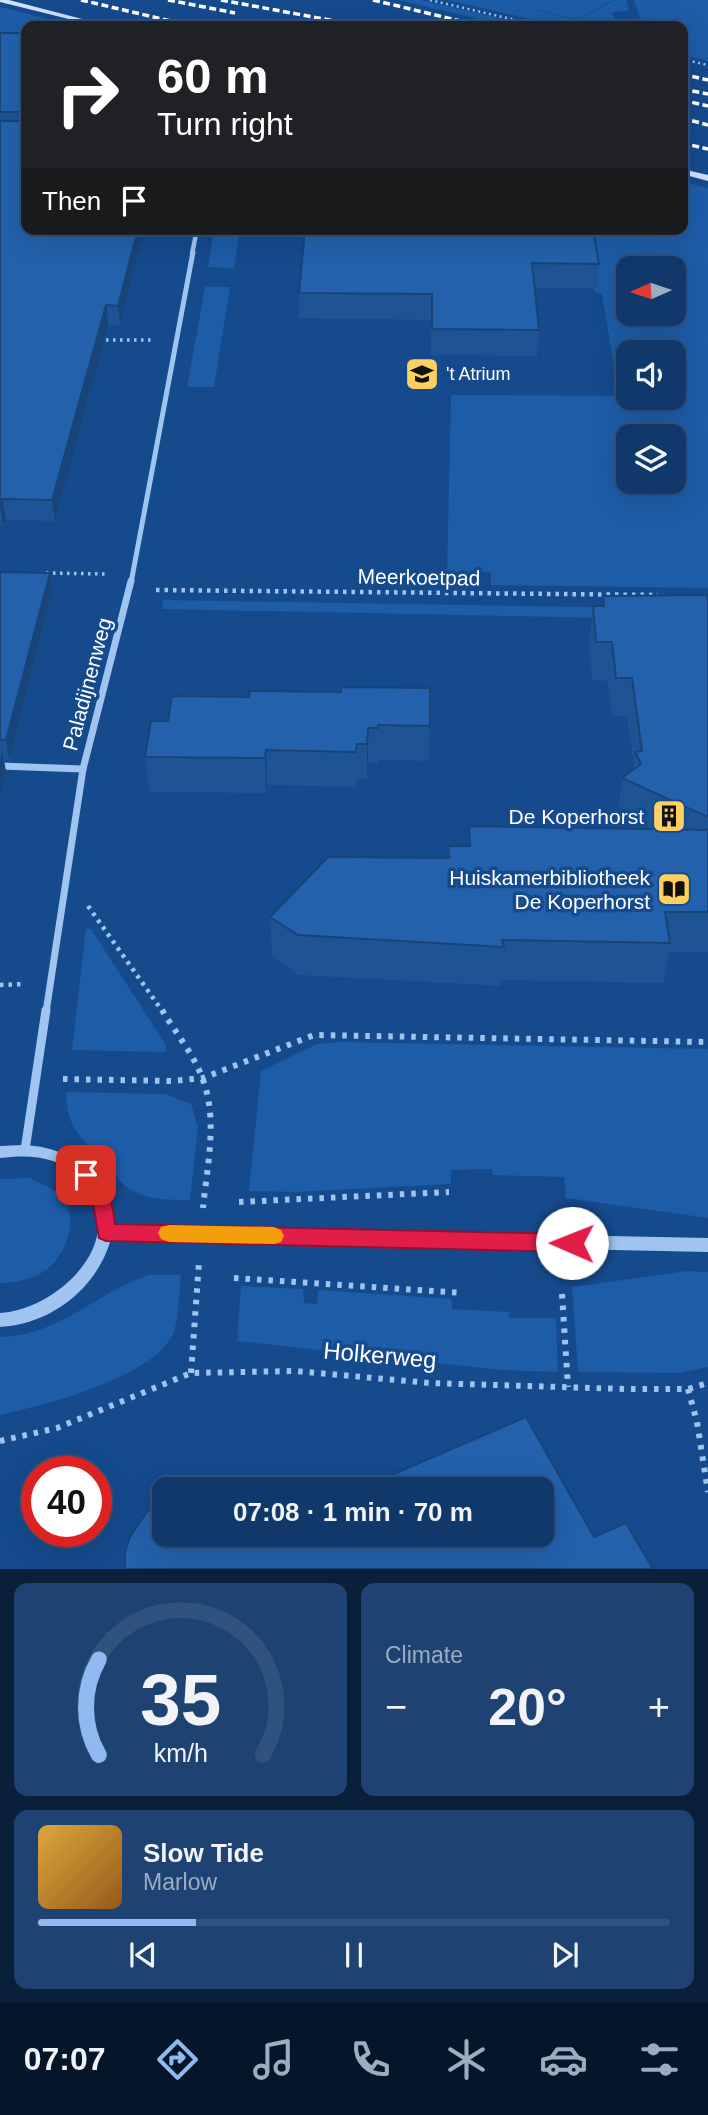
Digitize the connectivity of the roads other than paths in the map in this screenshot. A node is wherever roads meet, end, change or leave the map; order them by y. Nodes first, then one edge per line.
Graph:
1 (0, 0) edge
2 (84, 21) edge
3 (688, 173) edge
4 (708, 178) edge
5 (195, 235) edge
6 (0, 766) edge
7 (83, 769) junction
8 (24, 1150) junction
9 (0, 1152) edge
10 (106, 1232) junction
11 (708, 1245) edge
12 (0, 1320) edge

1 - 2 main road
3 - 4 main road
5 - 7 street, Paladijnenweg
6 - 7 street
7 - 8 street, Paladijnenweg
8 - 9 street
8 - 10 street
10 - 11 street
10 - 12 street

